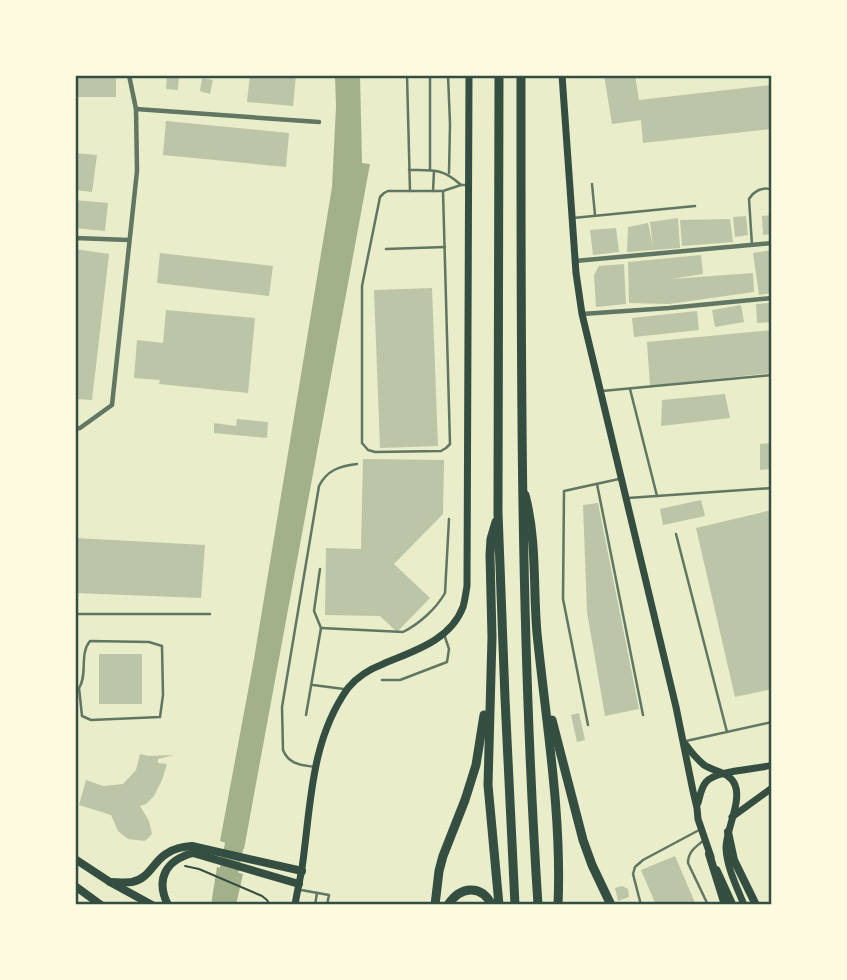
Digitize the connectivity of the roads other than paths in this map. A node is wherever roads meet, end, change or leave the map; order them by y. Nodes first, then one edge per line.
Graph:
1 (129, 75) edge
2 (407, 75) edge
3 (430, 75) edge
4 (448, 75) edge
5 (469, 75) edge
6 (499, 75) edge
7 (521, 75) edge
8 (562, 75) edge
9 (136, 109) junction
10 (319, 122) dead end
11 (409, 170) junction
12 (432, 171) junction
13 (449, 173) junction
14 (592, 184) dead end
15 (465, 185) junction
16 (772, 190) edge
17 (410, 191) junction
18 (433, 191) junction
19 (443, 191) junction
20 (695, 206) dead end
21 (596, 216) junction
22 (572, 219) junction
23 (75, 238) edge
24 (130, 240) junction
25 (772, 243) edge
26 (752, 244) junction
27 (444, 247) junction
28 (386, 249) dead end
29 (576, 261) junction
30 (772, 298) edge
31 (582, 314) junction
32 (772, 375) edge
33 (630, 389) junction
34 (602, 391) junction
35 (75, 429) edge
36 (357, 464) dead end
37 (622, 478) junction
38 (521, 481) junction
39 (597, 484) junction
40 (772, 488) edge
41 (657, 496) junction
42 (627, 498) junction
43 (498, 513) junction
44 (449, 519) dead end
45 (676, 534) dead end
46 (320, 569) dead end
47 (75, 614) edge
48 (210, 614) dead end
49 (321, 628) junction
50 (444, 634) junction
51 (491, 679) junction
52 (382, 680) dead end
53 (311, 684) junction
54 (77, 687) edge
55 (347, 690) junction
56 (545, 693) junction
57 (306, 715) dead end
58 (643, 715) dead end
59 (772, 722) edge
60 (589, 725) dead end
61 (727, 732) junction
62 (684, 742) junction
63 (772, 765) edge
64 (316, 767) junction
65 (722, 773) junction
66 (772, 788) edge
67 (697, 808) junction
68 (732, 817) junction
69 (701, 830) junction
70 (727, 832) junction
71 (704, 840) junction
72 (197, 851) junction
73 (709, 854) junction
74 (75, 859) edge
75 (302, 871) junction
76 (110, 882) junction
77 (75, 886) edge
78 (298, 887) junction
79 (317, 893) junction
80 (101, 905) edge
81 (152, 905) edge
82 (168, 905) edge
83 (295, 905) edge
84 (315, 905) edge
85 (327, 905) edge
86 (435, 905) edge
87 (448, 905) edge
88 (492, 905) edge
89 (499, 905) edge
90 (515, 905) edge
91 (538, 905) edge
92 (558, 905) edge
93 (611, 905) edge
94 (641, 905) edge
95 (708, 905) edge
96 (725, 905) edge
97 (733, 905) edge
98 (744, 905) edge
99 (756, 905) edge

1 - 9 street
2 - 11 lane
3 - 12 lane
4 - 13 lane
5 - 15 main road
6 - 43 highway
7 - 38 highway
8 - 22 main road
9 - 10 street
9 - 24 street
11 - 12 lane
11 - 17 lane
12 - 13 lane
12 - 18 lane
13 - 15 lane
14 - 21 lane
15 - 19 lane
15 - 50 main road
16 - 26 lane
17 - 18 lane
17 - 27 lane
18 - 19 lane
19 - 27 lane
20 - 21 lane
21 - 22 lane
22 - 29 main road
23 - 24 street
24 - 35 street
25 - 26 street
26 - 29 street
27 - 28 lane
29 - 31 main road
30 - 31 street
31 - 34 main road
32 - 33 lane
33 - 34 lane
33 - 41 lane
34 - 37 main road
36 - 64 lane
37 - 39 lane
37 - 42 main road
38 - 56 highway
38 - 91 highway
39 - 58 lane
39 - 60 lane
40 - 41 lane
41 - 42 lane
42 - 62 main road
43 - 51 highway
43 - 90 highway
44 - 49 lane
45 - 61 lane
46 - 49 lane
47 - 48 lane
49 - 53 lane
50 - 52 lane
50 - 55 main road
51 - 86 highway
51 - 89 highway
53 - 55 lane
53 - 57 lane
54 - 54 lane
55 - 64 main road
56 - 92 highway
56 - 93 highway
59 - 61 lane
61 - 62 lane
62 - 65 main road
62 - 67 main road
63 - 65 main road
64 - 75 main road
65 - 67 main road
65 - 68 main road
66 - 68 main road
67 - 69 main road
68 - 70 main road
69 - 71 main road
69 - 94 lane
70 - 98 main road
70 - 99 main road
71 - 73 main road
71 - 95 lane
72 - 75 main road
72 - 76 main road
72 - 78 main road
72 - 82 main road
73 - 96 main road
73 - 97 main road
74 - 76 main road
75 - 78 main road
76 - 81 main road
77 - 80 main road
78 - 79 lane
78 - 83 main road
79 - 84 lane
79 - 85 lane
87 - 88 highway

